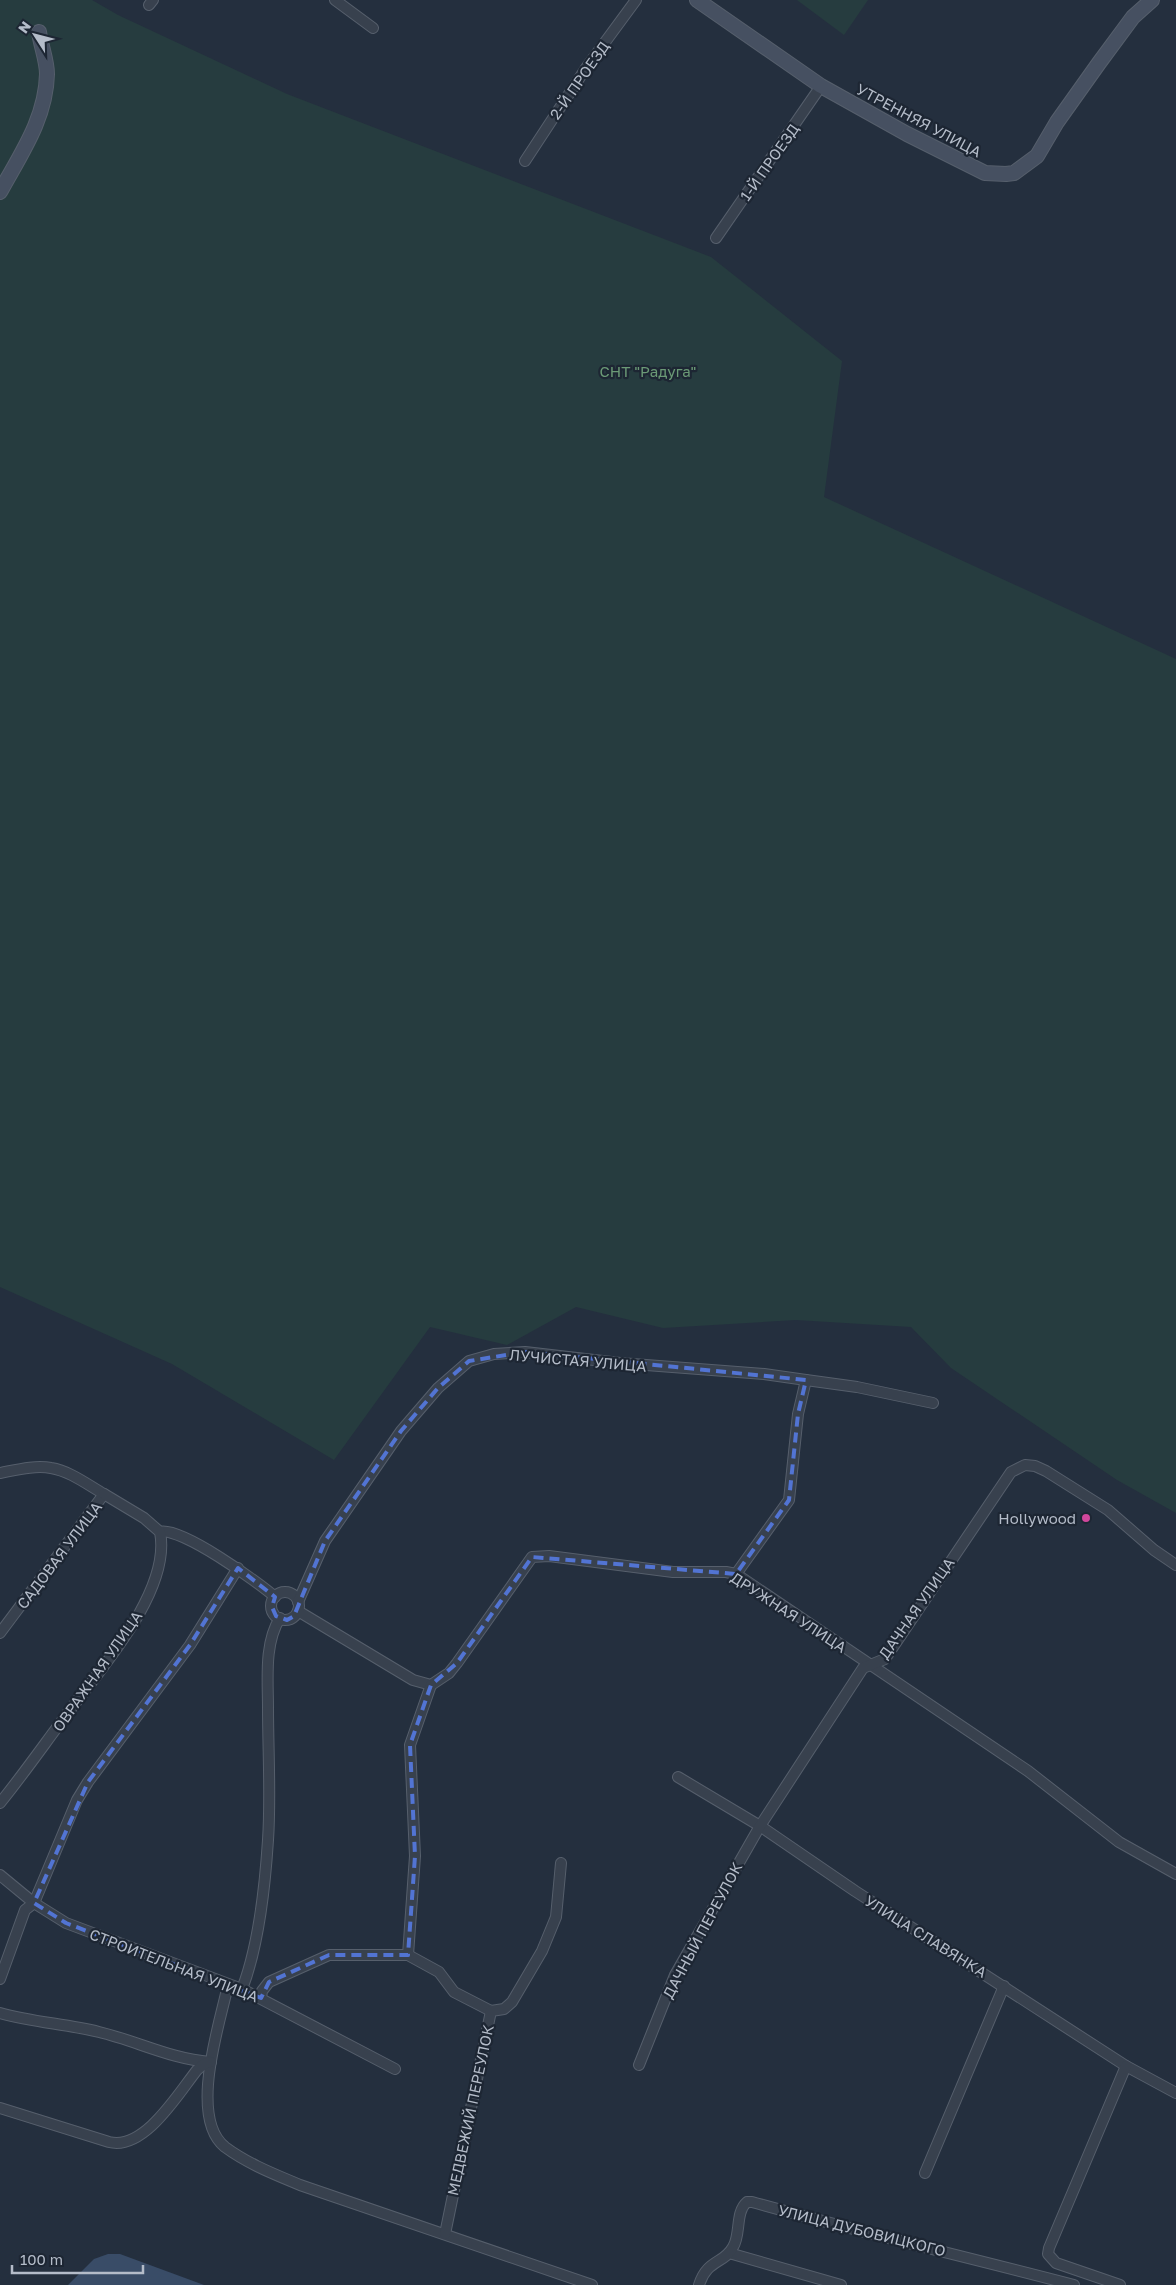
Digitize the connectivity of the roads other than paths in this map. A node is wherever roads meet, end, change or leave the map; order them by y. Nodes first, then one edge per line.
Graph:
1 (334, 0) edge
2 (636, 0) edge
3 (697, 0) edge
4 (1152, 0) edge
5 (373, 28) dead end
6 (39, 32) dead end
7 (821, 86) junction
8 (525, 161) dead end
9 (4, 174) edge
10 (0, 192) edge
11 (716, 238) dead end
12 (806, 1380) junction
13 (933, 1403) dead end
14 (0, 1473) edge
15 (104, 1494) junction
16 (160, 1532) junction
17 (1176, 1565) edge
18 (238, 1568) junction
19 (736, 1574) junction
20 (275, 1597) junction
21 (298, 1607) junction
22 (280, 1618) junction
23 (0, 1633) edge
24 (869, 1664) junction
25 (431, 1685) junction
26 (678, 1778) dead end
27 (0, 1804) edge
28 (760, 1826) junction
29 (561, 1863) dead end
30 (0, 1874) edge
31 (1176, 1874) edge
32 (34, 1903) junction
33 (408, 1955) junction
34 (0, 1979) edge
35 (228, 1985) junction
36 (1004, 1986) junction
37 (242, 1989) junction
38 (261, 1998) junction
39 (491, 2011) junction
40 (0, 2013) edge
41 (211, 2062) junction
42 (639, 2065) dead end
43 (1126, 2066) junction
44 (395, 2069) dead end
45 (1176, 2093) edge
46 (0, 2108) edge
47 (925, 2173) dead end
48 (445, 2234) junction
49 (729, 2253) junction
50 (592, 2285) edge
51 (699, 2285) edge
52 (841, 2285) edge
53 (1074, 2285) edge
54 (1120, 2285) edge

1 - 5 street
2 - 8 street, 2-Й ПРОЕЗД
3 - 7 street, УТРЕННЯЯ УЛИЦА
4 - 7 street, УТРЕННЯЯ УЛИЦА
6 - 9 street
7 - 11 street, 1-Й ПРОЕЗД
9 - 10 street
12 - 13 street, ЛУЧИСТАЯ УЛИЦА
12 - 19 street
12 - 21 street, ЛУЧИСТАЯ УЛИЦА
14 - 15 street, САДОВАЯ УЛИЦА
15 - 16 street
15 - 23 street, САДОВАЯ УЛИЦА
16 - 18 street
16 - 27 street, ОВРАЖНАЯ УЛИЦА
17 - 24 street, ДАЧНАЯ УЛИЦА
18 - 20 street
18 - 32 street
19 - 24 street, ДРУЖНАЯ УЛИЦА
19 - 25 street, ДРУЖНАЯ УЛИЦА
20 - 21 street
20 - 22 street
21 - 22 street
21 - 25 street
22 - 37 street
24 - 28 street, ДАЧНАЯ УЛИЦА
24 - 31 street, ДРУЖНАЯ УЛИЦА
25 - 33 street
26 - 28 street, УЛИЦА СЛАВЯНКА
28 - 36 street, УЛИЦА СЛАВЯНКА
28 - 42 street, ДАЧНЫЙ ПЕРЕУЛОК
29 - 39 street, МЕДВЕЖИЙ ПЕРЕУЛОК
30 - 32 street, СТРОИТЕЛЬНАЯ УЛИЦА
32 - 34 street
32 - 35 street, СТРОИТЕЛЬНАЯ УЛИЦА
33 - 38 street
33 - 39 street
35 - 37 street, СТРОИТЕЛЬНАЯ УЛИЦА
35 - 41 street
36 - 43 street, УЛИЦА СЛАВЯНКА
36 - 47 street
37 - 38 street, СТРОИТЕЛЬНАЯ УЛИЦА
38 - 44 street, СТРОИТЕЛЬНАЯ УЛИЦА
39 - 48 street, МЕДВЕЖИЙ ПЕРЕУЛОК
40 - 41 street
41 - 46 street
41 - 48 street
43 - 45 street, УЛИЦА СЛАВЯНКА
43 - 54 street
48 - 50 street
49 - 51 street
49 - 52 street
49 - 53 street, УЛИЦА ДУБОВИЦКОГО

